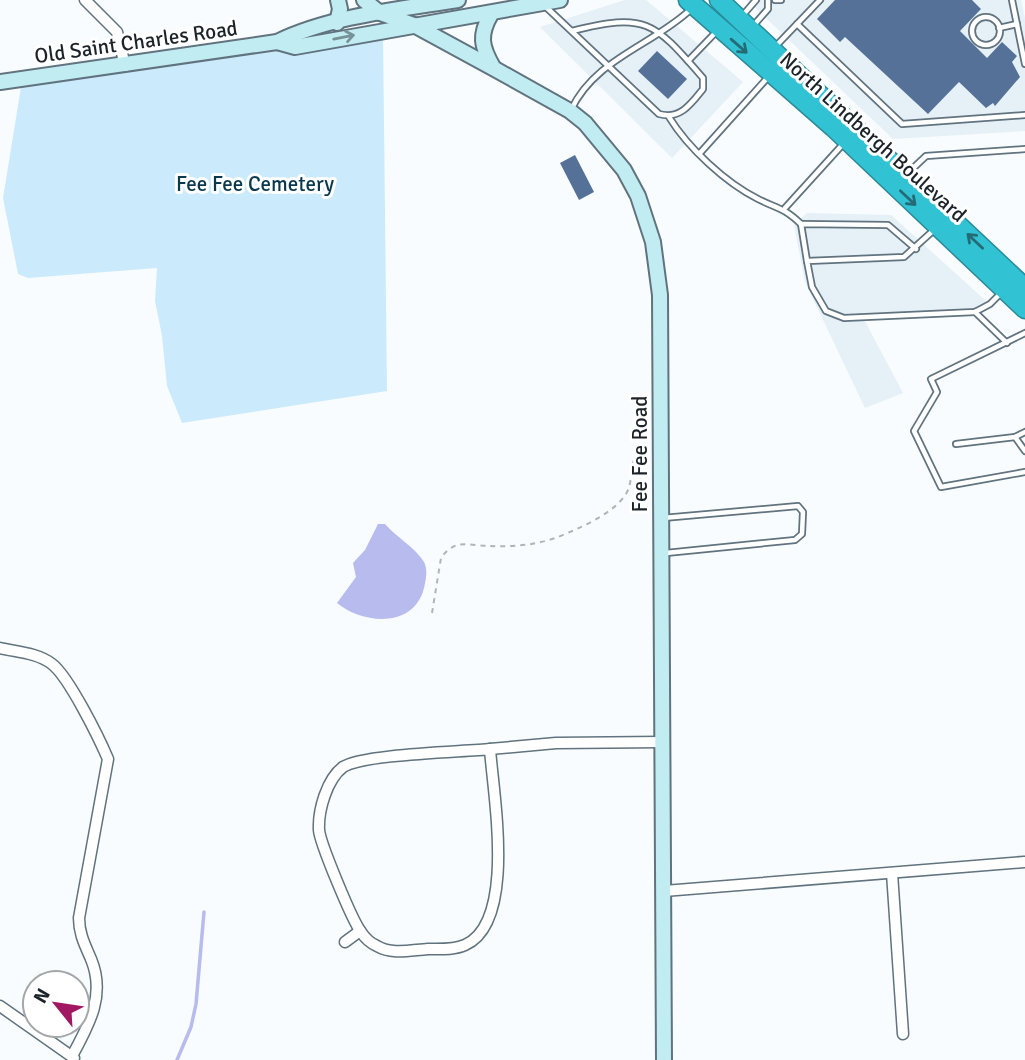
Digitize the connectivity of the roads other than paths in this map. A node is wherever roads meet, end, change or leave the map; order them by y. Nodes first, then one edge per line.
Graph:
1 (85, 0) edge
2 (338, 0) edge
3 (364, 0) edge
4 (458, 0) edge
5 (561, 0) edge
6 (719, 0) edge
7 (759, 0) edge
8 (768, 0) edge
9 (775, 0) edge
10 (781, 0) edge
11 (820, 0) edge
12 (1012, 0) edge
13 (691, 3) edge
14 (512, 4) edge
15 (543, 4) junction
16 (380, 13) junction
17 (491, 14) junction
18 (337, 23) junction
19 (745, 24) junction
20 (797, 24) junction
21 (1017, 24) junction
22 (414, 25) junction
23 (719, 28) junction
24 (999, 28) junction
25 (572, 32) junction
26 (661, 32) junction
27 (277, 42) junction
28 (772, 50) junction
29 (688, 61) junction
30 (1025, 64) edge
31 (125, 66) junction
32 (607, 67) junction
33 (493, 68) junction
34 (771, 74) junction
35 (0, 82) edge
36 (570, 111) junction
37 (1025, 115) edge
38 (669, 117) junction
39 (847, 140) junction
40 (1025, 149) edge
41 (700, 153) junction
42 (906, 176) junction
43 (785, 208) junction
44 (801, 224) junction
45 (938, 226) junction
46 (916, 249) junction
47 (807, 261) junction
48 (1025, 288) edge
49 (1004, 290) junction
50 (1025, 309) edge
51 (975, 312) junction
52 (1025, 333) edge
53 (1007, 343) junction
54 (1025, 432) edge
55 (1015, 437) junction
56 (956, 443) dead end
57 (1025, 451) edge
58 (1025, 472) edge
59 (662, 518) junction
60 (661, 554) junction
61 (0, 648) edge
62 (662, 742) junction
63 (490, 749) junction
64 (1024, 862) edge
65 (892, 873) junction
66 (664, 891) junction
67 (360, 932) junction
68 (345, 942) dead end
69 (0, 1006) edge
70 (903, 1034) dead end
71 (74, 1058) edge
72 (664, 1060) edge

1 - 31 street
2 - 18 street
3 - 16 street, Fee Fee Road
4 - 16 street, Old Saint Charles Road
5 - 15 street, Old Saint Charles Road
6 - 19 highway, North Lindbergh Boulevard
7 - 8 lane
7 - 19 lane
8 - 19 lane
9 - 10 lane
11 - 20 lane
12 - 21 lane
13 - 23 highway, North Lindbergh Boulevard
13 - 26 lane
14 - 15 street, Old Saint Charles Road
14 - 17 street, Old Saint Charles Road
15 - 25 lane
16 - 18 street, Old Saint Charles Road
16 - 22 street, Fee Fee Road
17 - 22 street, Old Saint Charles Road
17 - 33 street
18 - 27 street, Old Saint Charles Road
19 - 28 highway, North Lindbergh Boulevard
20 - 28 lane
20 - 37 lane
21 - 24 lane
21 - 30 lane
27 -> 22 street, Old Saint Charles Road
22 - 33 street, Fee Fee Road
23 - 29 lane
23 -> 34 highway, North Lindbergh Boulevard
24 - 24 lane
25 - 26 lane
25 - 32 lane
26 - 29 lane
26 - 32 lane
27 - 31 street, Old Saint Charles Road
28 - 42 highway, North Lindbergh Boulevard
29 - 38 lane
31 - 35 street, Old Saint Charles Road
32 - 36 lane
32 - 38 lane
33 - 36 street, Fee Fee Road
34 - 39 highway, North Lindbergh Boulevard
34 - 41 lane
36 - 59 street, Fee Fee Road
38 - 41 lane
39 - 43 lane
39 -> 45 highway, North Lindbergh Boulevard
40 - 42 lane
41 - 43 lane
48 -> 42 highway, North Lindbergh Boulevard
43 - 44 lane
44 - 46 lane
44 - 47 lane
45 - 46 lane
45 - 49 highway, North Lindbergh Boulevard
46 - 47 lane
47 - 51 lane
49 - 50 highway, North Lindbergh Boulevard
49 - 51 lane
51 - 53 lane
52 - 53 lane
53 - 58 lane
54 - 55 lane
55 - 56 lane
55 - 57 lane
59 - 60 street, Fee Fee Road
59 - 60 lane
60 - 62 street, Fee Fee Road
61 - 71 street
62 - 63 street
62 - 66 street, Fee Fee Road
63 - 67 street
63 - 67 street
64 - 65 street
65 - 66 street
65 - 70 street
66 - 72 street, Fee Fee Road
67 - 68 street
69 - 71 street

